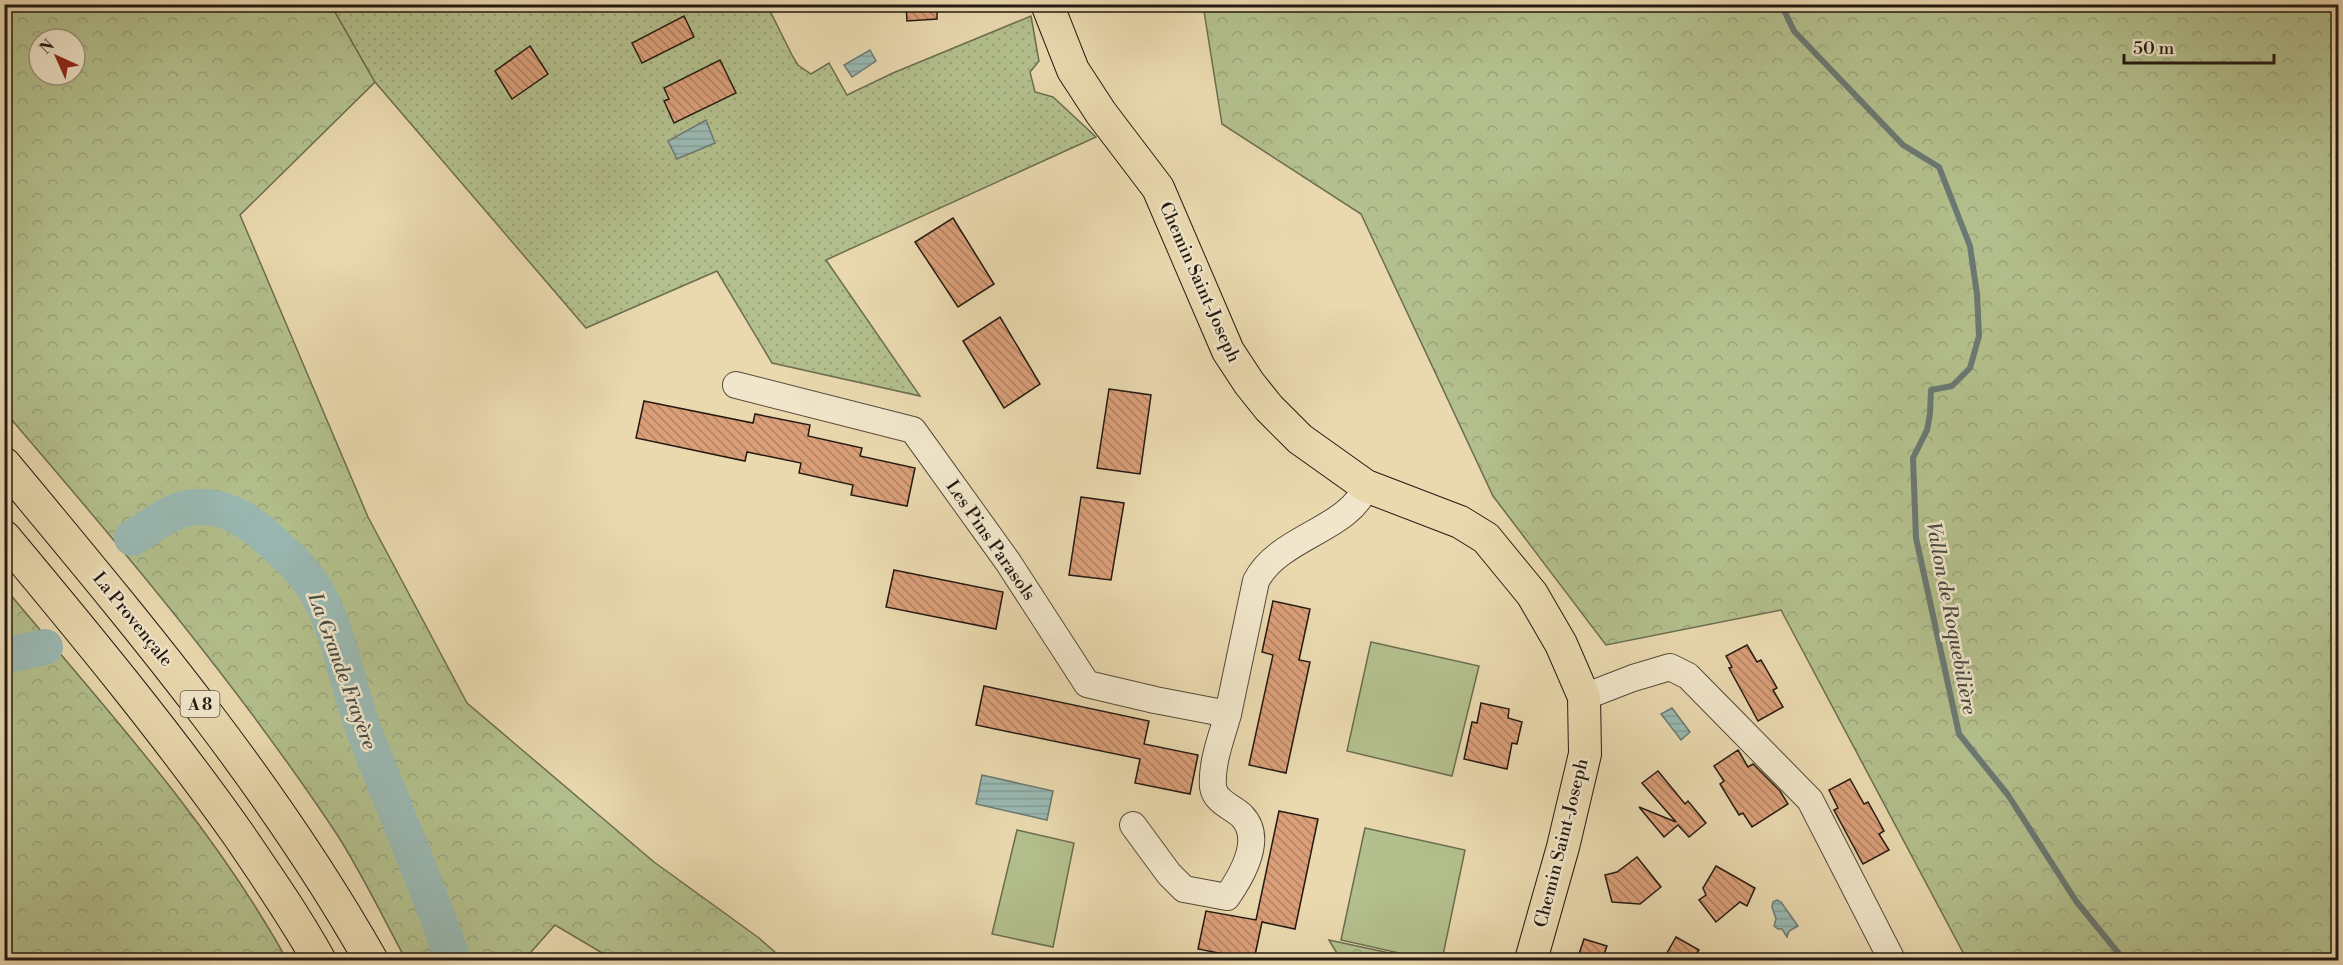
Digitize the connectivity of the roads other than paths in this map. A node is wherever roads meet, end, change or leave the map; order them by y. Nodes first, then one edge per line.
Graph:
1 (1047, 4) edge
2 (736, 385) dead end
3 (4, 464) edge
4 (1366, 486) junction
5 (4, 537) edge
6 (1584, 697) junction
7 (1228, 714) junction
8 (1133, 825) dead end
9 (319, 960) edge
10 (371, 960) edge
11 (1531, 960) edge
12 (1892, 960) edge

1 - 4 main road, Chemin Saint-Joseph
2 - 7 street, Les Pins Parasols
3 - 10 highway, La Provençale / A 8
4 - 6 main road, Chemin Saint-Joseph
4 - 7 street
5 - 9 highway, A 8
6 - 11 main road, Chemin Saint-Joseph
6 - 12 street
7 - 8 street

